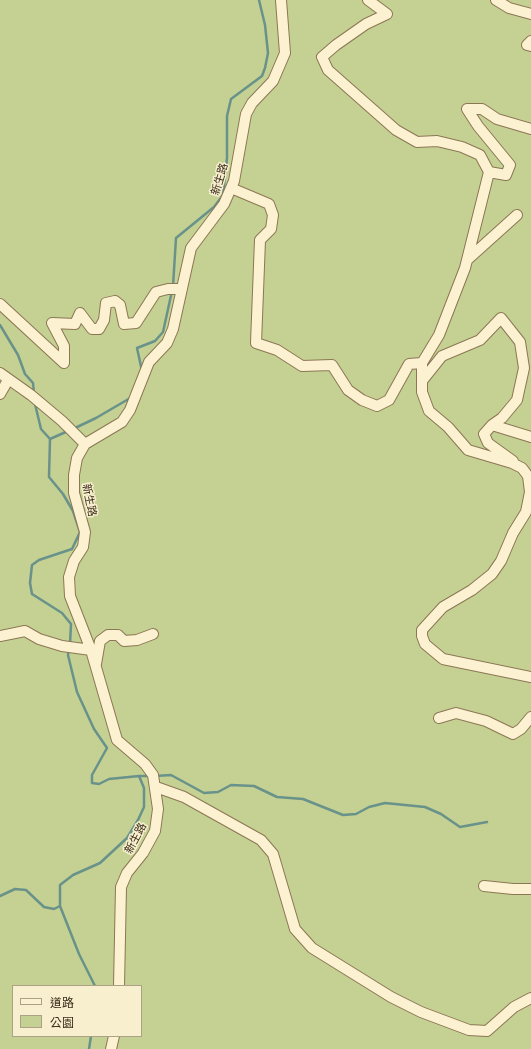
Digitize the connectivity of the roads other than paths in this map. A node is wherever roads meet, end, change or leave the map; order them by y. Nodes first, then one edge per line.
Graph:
1 (281, 0) edge
2 (368, 0) edge
3 (496, 0) edge
4 (531, 14) edge
5 (531, 41) edge
6 (531, 46) edge
7 (531, 129) edge
8 (489, 172) junction
9 (231, 188) junction
10 (517, 215) dead end
11 (467, 260) junction
12 (176, 289) junction
13 (0, 304) edge
14 (422, 363) junction
15 (0, 373) edge
16 (8, 380) junction
17 (422, 381) junction
18 (0, 394) edge
19 (492, 425) junction
20 (531, 437) edge
21 (85, 444) junction
22 (522, 468) junction
23 (153, 634) dead end
24 (0, 636) edge
25 (91, 650) junction
26 (95, 666) junction
27 (531, 677) edge
28 (531, 717) edge
29 (439, 718) dead end
30 (154, 781) junction
31 (484, 886) dead end
32 (531, 889) edge
33 (119, 985) edge
34 (531, 998) edge
35 (114, 1037) edge
36 (111, 1049) edge

1 - 9 street, 新生路
2 - 8 street
3 - 4 street
5 - 6 street
7 - 8 street
8 - 11 street
9 - 12 street, 新生路
9 - 14 street
10 - 11 street
11 - 14 street
12 - 13 street
12 - 21 street, 新生路
14 - 17 street
15 - 16 street
16 - 18 street
16 - 21 street
17 - 19 street
17 - 22 street
19 - 20 street
19 - 22 street
21 - 25 street, 新生路
22 - 27 street
23 - 26 street
24 - 25 street
25 - 26 street, 新生路
26 - 30 street, 新生路
28 - 29 street
30 - 33 street, 新生路
30 - 34 street
31 - 32 street
35 - 36 street

